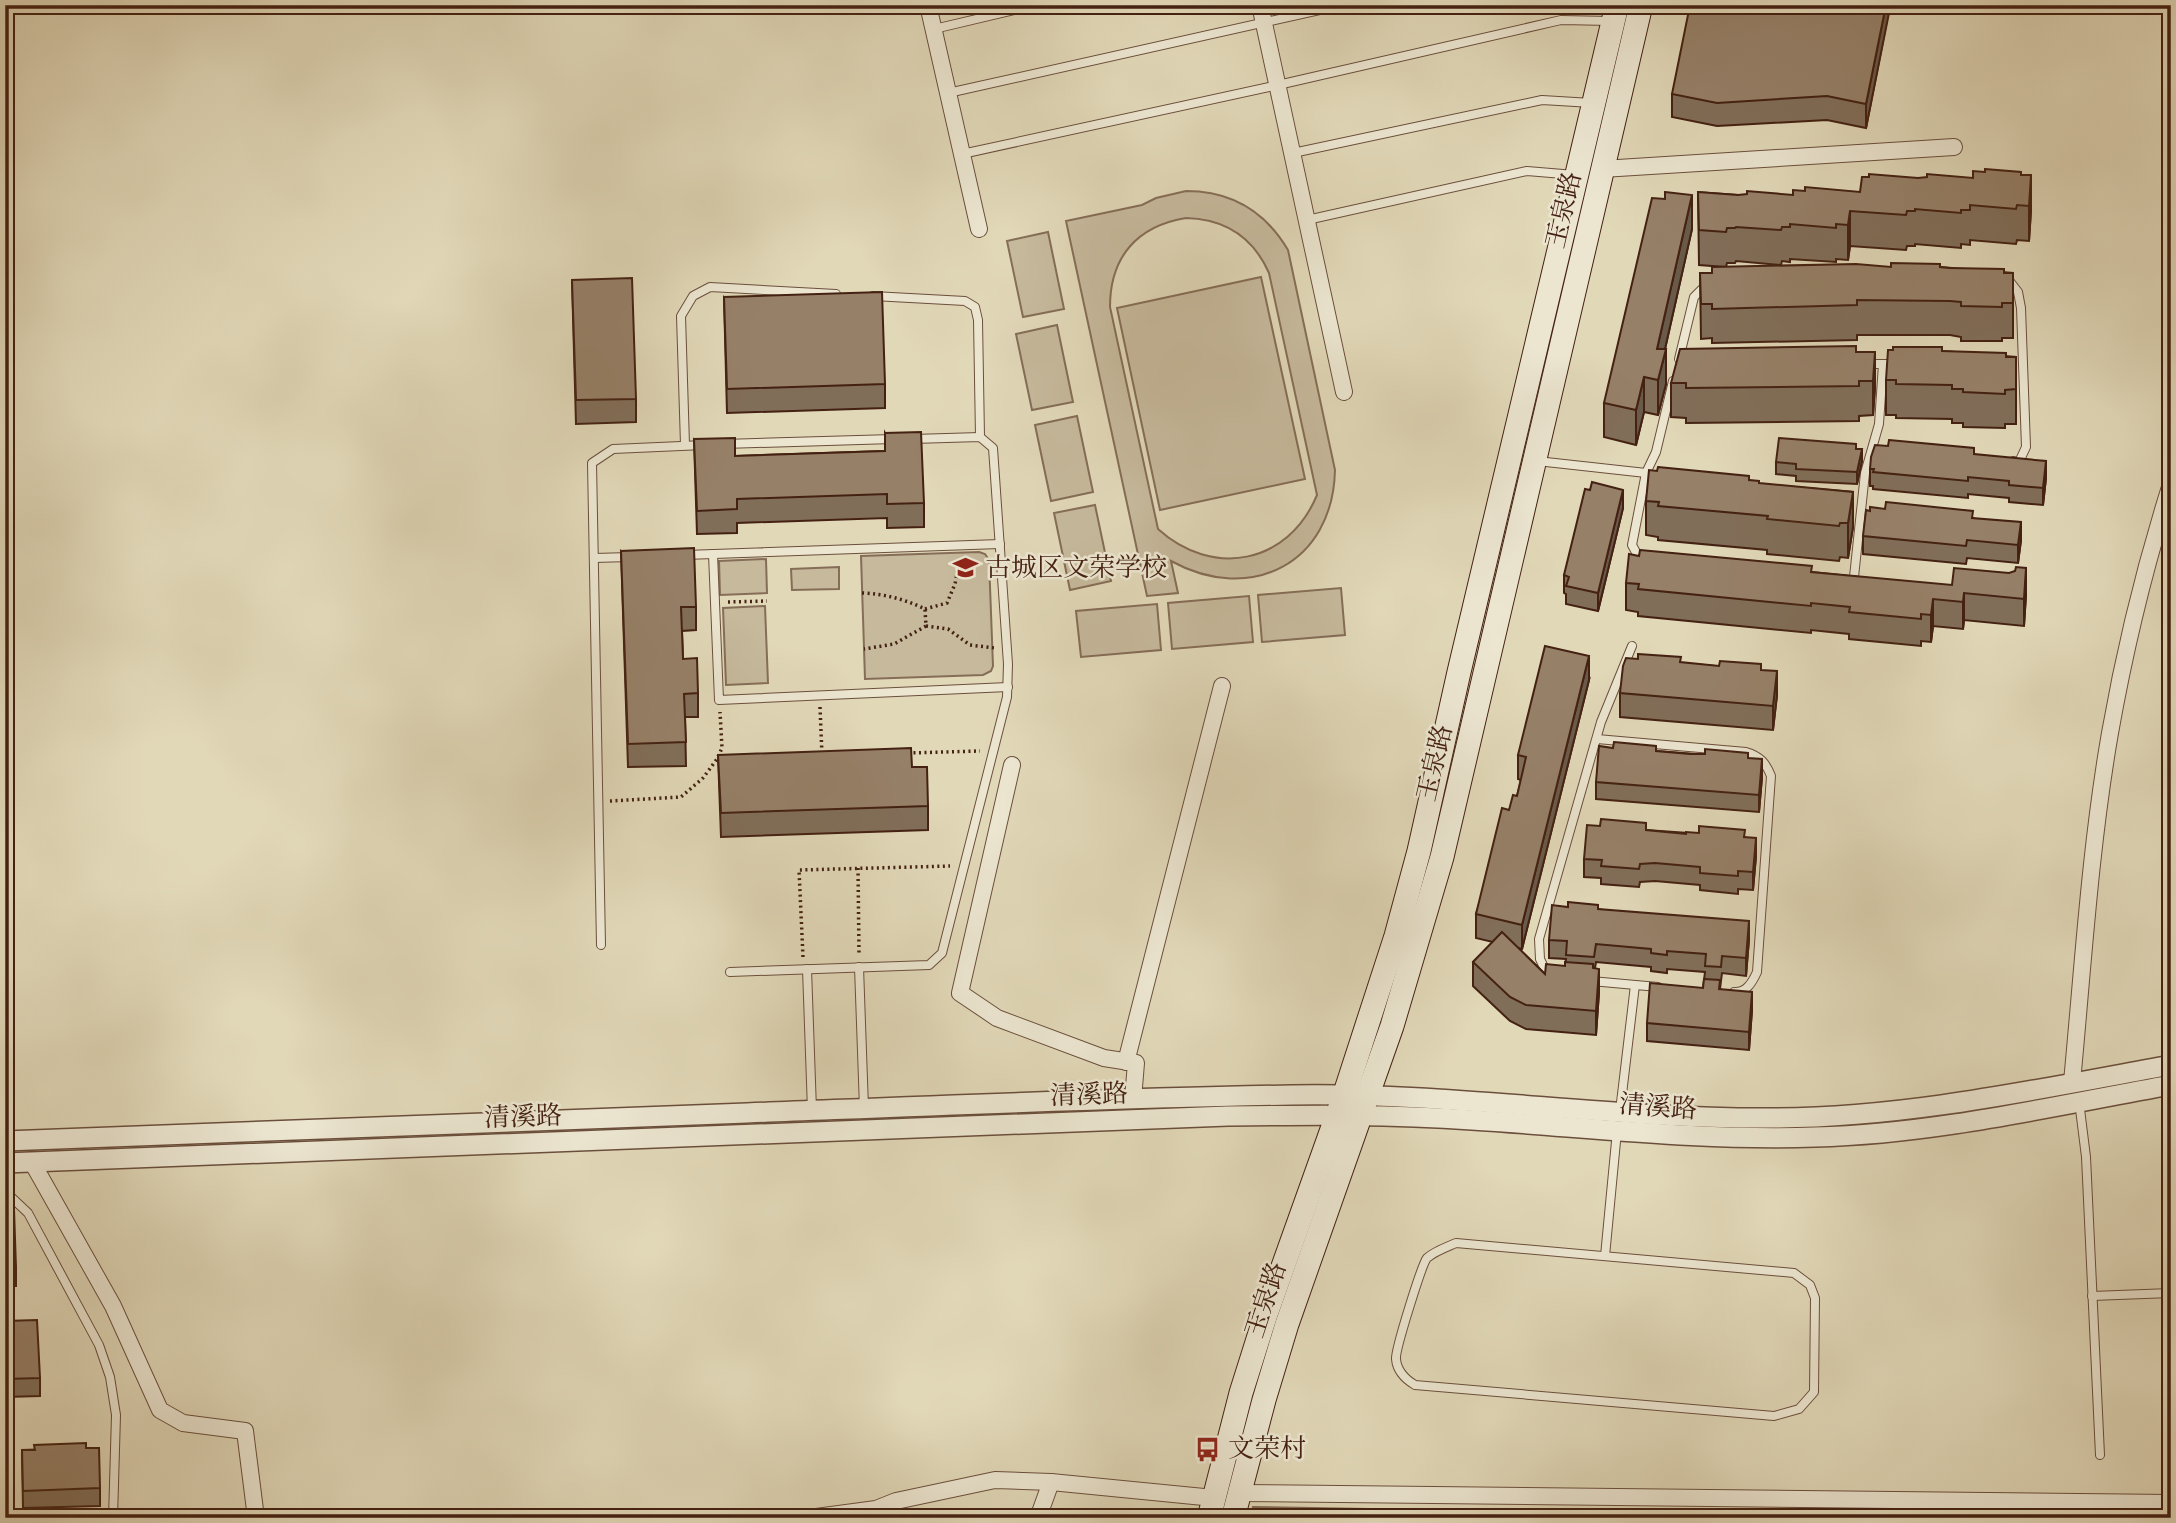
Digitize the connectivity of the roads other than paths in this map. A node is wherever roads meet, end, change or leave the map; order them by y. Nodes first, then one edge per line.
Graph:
1 (928, 5) edge
2 (1036, 5) edge
3 (1260, 5) edge
4 (1342, 5) edge
5 (1641, 5) edge
6 (1615, 13) edge
7 (1264, 23) junction
8 (933, 29) junction
9 (1278, 85) junction
10 (948, 93) junction
11 (1594, 103) junction
12 (1954, 146) dead end
13 (1293, 153) junction
14 (962, 154) junction
15 (1602, 169) junction
16 (1577, 176) junction
17 (1307, 220) junction
18 (979, 229) dead end
19 (1994, 279) edge
20 (1716, 288) edge
21 (844, 295) edge
22 (858, 295) edge
23 (2023, 363) junction
24 (1856, 364) edge
25 (1883, 364) junction
26 (1909, 364) edge
27 (2011, 364) edge
28 (1691, 365) edge
29 (1674, 377) edge
30 (1344, 392) dead end
31 (980, 437) junction
32 (685, 445) junction
33 (1871, 447) junction
34 (1885, 449) edge
35 (1534, 461) junction
36 (2006, 461) edge
37 (1646, 473) junction
38 (2171, 484) edge
39 (1000, 544) junction
40 (713, 554) junction
41 (674, 555) edge
42 (634, 557) edge
43 (1651, 557) edge
44 (594, 558) junction
45 (1840, 576) edge
46 (1854, 578) junction
47 (1867, 579) edge
48 (1632, 646) dead end
49 (1007, 687) junction
50 (1222, 687) dead end
51 (1597, 739) junction
52 (1012, 765) dead end
53 (601, 945) dead end
54 (859, 967) junction
55 (805, 969) junction
56 (730, 972) dead end
57 (1562, 979) edge
58 (1586, 981) edge
59 (1635, 985) junction
60 (1661, 987) edge
61 (1727, 992) edge
62 (1126, 1062) junction
63 (2171, 1065) edge
64 (2072, 1083) junction
65 (2171, 1085) edge
66 (1133, 1099) junction
67 (2079, 1101) junction
68 (1341, 1105) junction
69 (1366, 1105) junction
70 (864, 1108) junction
71 (812, 1110) junction
72 (1620, 1111) junction
73 (1617, 1131) junction
74 (5, 1141) edge
75 (32, 1162) junction
76 (5, 1163) edge
77 (5, 1196) edge
78 (1605, 1256) junction
79 (2171, 1293) edge
80 (2092, 1296) junction
81 (2100, 1455) dead end
82 (1051, 1482) junction
83 (1239, 1493) junction
84 (2171, 1503) edge
85 (1211, 1508) edge
86 (113, 1518) edge
87 (256, 1518) edge
88 (810, 1518) edge
89 (1038, 1518) edge
90 (1233, 1518) edge

1 - 8 street
2 - 8 lane
3 - 7 street
4 - 7 lane
5 - 15 main road, 玉泉路
6 - 9 lane
6 - 11 main road, 玉泉路
7 - 9 street
7 - 10 lane
8 - 10 street
9 - 13 street
9 - 14 lane
10 - 14 street
11 - 13 lane
11 - 16 main road, 玉泉路
12 - 15 street
13 - 17 street
14 - 18 street
15 - 35 main road, 玉泉路
16 - 17 lane
16 - 68 main road, 玉泉路
17 - 30 street
19 - 23 lane
20 - 28 lane
21 - 32 lane
22 - 31 lane
23 - 27 lane
23 - 36 lane
24 - 25 lane
25 - 26 lane
25 - 33 lane
29 - 37 lane
31 - 32 lane
31 - 39 lane
32 - 44 lane
33 - 34 lane
33 - 46 lane
35 - 37 lane
35 - 69 main road, 玉泉路
37 - 43 lane
38 - 64 street
39 - 40 lane
39 - 49 lane
40 - 41 lane
40 - 49 lane
42 - 44 lane
44 - 53 lane
45 - 46 lane
46 - 47 lane
48 - 51 lane
49 - 54 lane
50 - 62 street
51 - 57 lane
51 - 61 lane
52 - 62 street
54 - 55 lane
54 - 70 lane
55 - 56 lane
55 - 71 lane
58 - 59 lane
59 - 60 lane
59 - 72 lane
62 - 66 street
63 - 64 street, 清溪路
64 - 72 street, 清溪路
65 - 67 street, 清溪路
66 - 68 street, 清溪路
66 - 70 street, 清溪路
67 - 73 street, 清溪路
67 - 80 lane
68 - 69 street, 清溪路
68 - 75 street, 清溪路
68 - 85 main road, 玉泉路
69 - 72 street, 清溪路
69 - 73 street, 清溪路
69 - 83 main road, 玉泉路
70 - 71 street, 清溪路
71 - 74 street, 清溪路
73 - 78 lane
75 - 76 street, 清溪路
75 - 87 street
77 - 86 lane
78 - 78 lane
79 - 80 lane
80 - 81 lane
82 - 85 street
82 - 88 street
82 - 89 street
83 - 84 street
83 - 90 main road, 玉泉路

